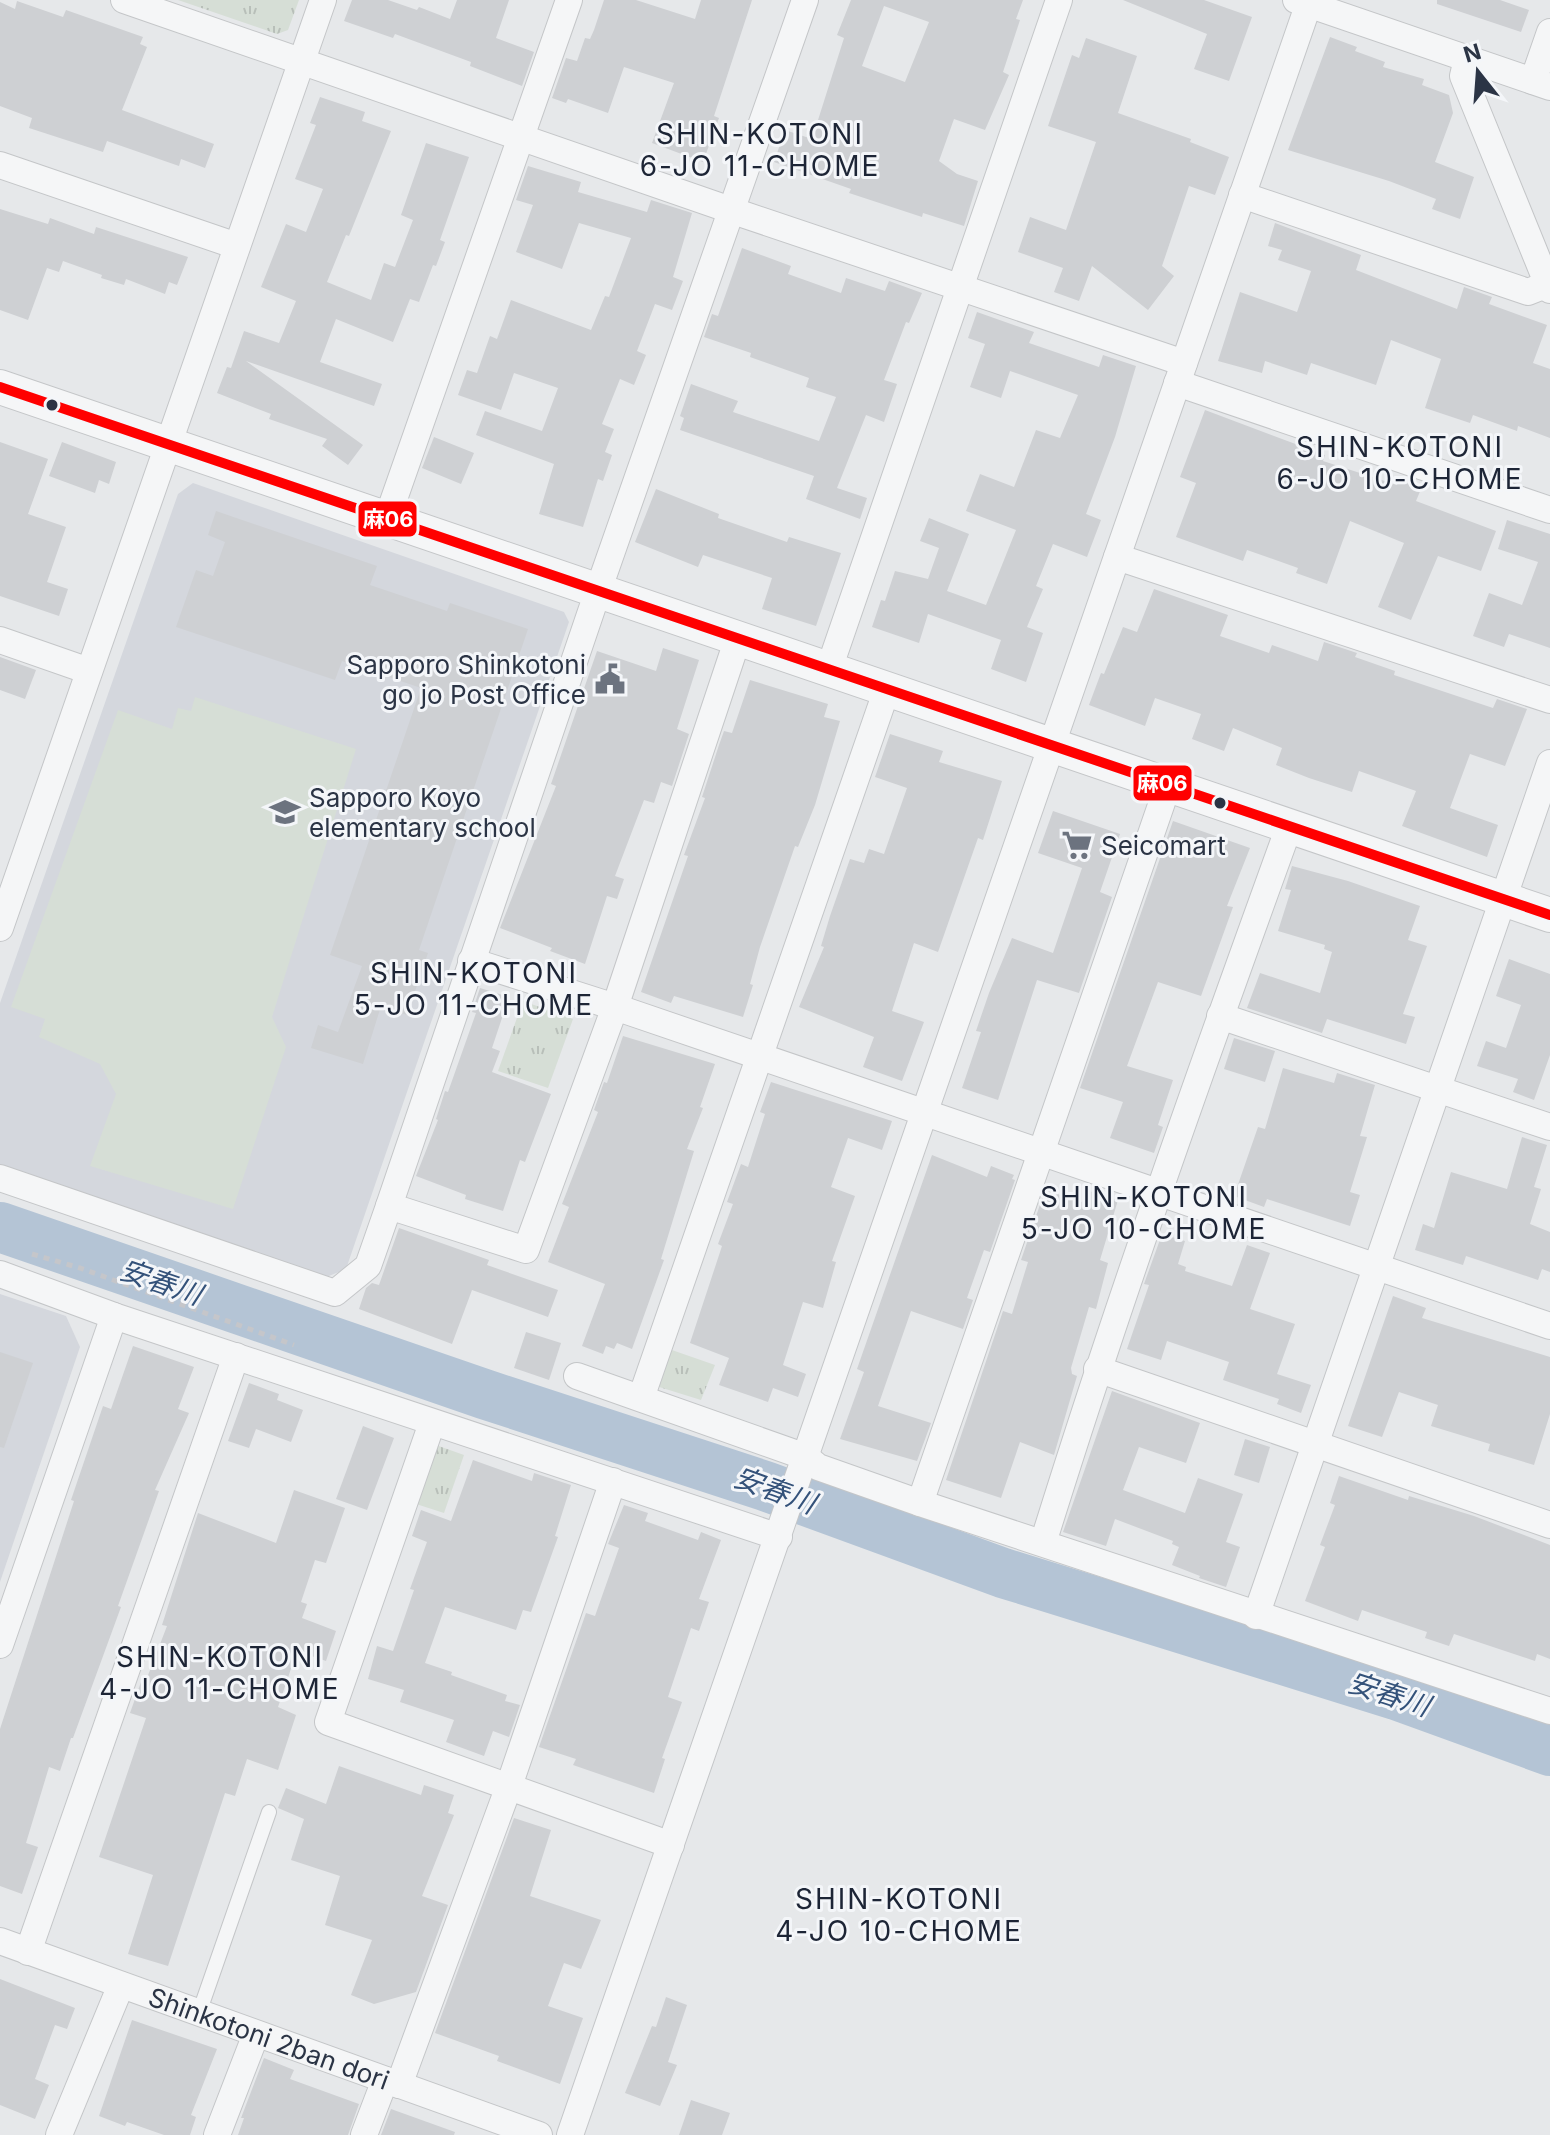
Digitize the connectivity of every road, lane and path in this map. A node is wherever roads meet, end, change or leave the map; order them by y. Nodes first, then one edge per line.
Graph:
1 (124, 0) edge
2 (323, 0) edge
3 (569, 0) edge
4 (805, 0) edge
5 (1059, 0) edge
6 (1305, 1) edge
7 (1550, 32) edge
8 (1467, 59) junction
9 (301, 62) junction
10 (1542, 84) edge
11 (521, 137) junction
12 (0, 165) edge
13 (1242, 195) junction
14 (732, 211) junction
15 (237, 246) junction
16 (961, 287) junction
17 (1549, 287) edge
18 (1181, 373) junction
19 (0, 387) edge
20 (168, 444) junction
21 (1550, 510) edge
22 (387, 519) junction
23 (1117, 557) junction
24 (598, 591) junction
25 (738, 638) junction
26 (0, 640) edge
27 (829, 669) junction
28 (89, 671) junction
29 (887, 689) junction
30 (1550, 700) edge
31 (1051, 745) junction
32 (1550, 763) edge
33 (1168, 785) junction
34 (1289, 827) junction
35 (6, 893) edge
36 (1503, 899) junction
37 (1550, 915) edge
38 (0, 928) edge
39 (471, 961) junction
40 (615, 1007) junction
41 (1220, 1016) junction
42 (759, 1058) junction
43 (1438, 1087) junction
44 (925, 1114) junction
45 (1550, 1127) edge
46 (1041, 1153) junction
47 (0, 1178) edge
48 (1157, 1194) junction
49 (389, 1206) junction
50 (27, 1253) dead end
51 (1377, 1267) junction
52 (0, 1274) edge
53 (114, 1316) junction
54 (1550, 1326) edge
55 (296, 1345) dead end
56 (236, 1356) junction
57 (1097, 1369) junction
58 (577, 1376) dead end
59 (641, 1398) junction
60 (432, 1423) junction
61 (1316, 1444) junction
62 (803, 1466) junction
63 (613, 1481) junction
64 (920, 1503) junction
65 (783, 1525) junction
66 (1550, 1525) edge
67 (1043, 1543) junction
68 (1256, 1616) junction
69 (0, 1645) edge
70 (1550, 1711) edge
71 (509, 1786) junction
72 (269, 1812) dead end
73 (671, 1845) junction
74 (0, 1941) edge
75 (28, 1952) junction
76 (121, 1985) junction
77 (199, 2013) junction
78 (256, 2034) junction
79 (392, 2082) junction
80 (59, 2135) edge
81 (217, 2135) edge
82 (364, 2135) edge
83 (539, 2135) edge
84 (570, 2135) edge

1 - 9 street
2 - 9 street
3 - 11 street
4 - 14 street
5 - 16 street
6 - 8 street
6 - 13 street
7 - 10 street
8 - 10 street
8 - 17 street
9 - 11 street
9 - 15 street
11 - 14 street
11 - 22 street
12 - 15 street
13 - 17 street
13 - 18 street
14 - 16 street
14 - 24 street
15 - 20 street
16 - 18 street
16 - 27 street
18 - 21 street
18 - 23 street
19 - 20 street
20 - 22 street
20 - 28 street
22 - 24 street
23 - 30 street
23 - 31 street
24 - 25 street
24 - 39 street
25 - 27 street
25 - 40 street
26 - 28 street
27 - 29 street
28 - 35 street
29 - 31 street
29 - 42 street
31 - 33 street
31 - 44 street
32 - 36 street
33 - 34 street
33 - 46 street
34 - 36 street
34 - 41 street
35 - 38 street
36 - 37 street
36 - 43 street
39 - 40 street
39 - 49 street
40 - 42 street
40 - 49 street
41 - 43 street
41 - 48 street
42 - 44 street
42 - 59 street
43 - 45 street
43 - 51 street
44 - 46 street
44 - 62 street
46 - 48 street
46 - 64 street
47 - 49 street
48 - 51 street
48 - 57 street
50 - 55 path
51 - 54 street
51 - 61 street
52 - 53 street
53 - 56 street
53 - 69 street
56 - 60 street
56 - 75 street
57 - 61 street
57 - 67 street
58 - 59 street
59 - 62 street
60 - 63 street
60 - 71 street
61 - 66 street
61 - 68 street
62 - 64 street
62 - 65 street
63 - 65 street
63 - 71 street
64 - 67 street
65 - 73 street
67 - 68 street
68 - 70 street
71 - 73 street
71 - 79 street
72 - 77 lane
73 - 84 street
74 - 75 street, Shinkotoni 2ban dori
75 - 76 street, Shinkotoni 2ban dori
76 - 77 street, Shinkotoni 2ban dori
76 - 80 street
77 - 78 street, Shinkotoni 2ban dori
78 - 79 street, Shinkotoni 2ban dori
78 - 81 street
79 - 82 street
79 - 83 street, Shinkotoni 2ban dori

